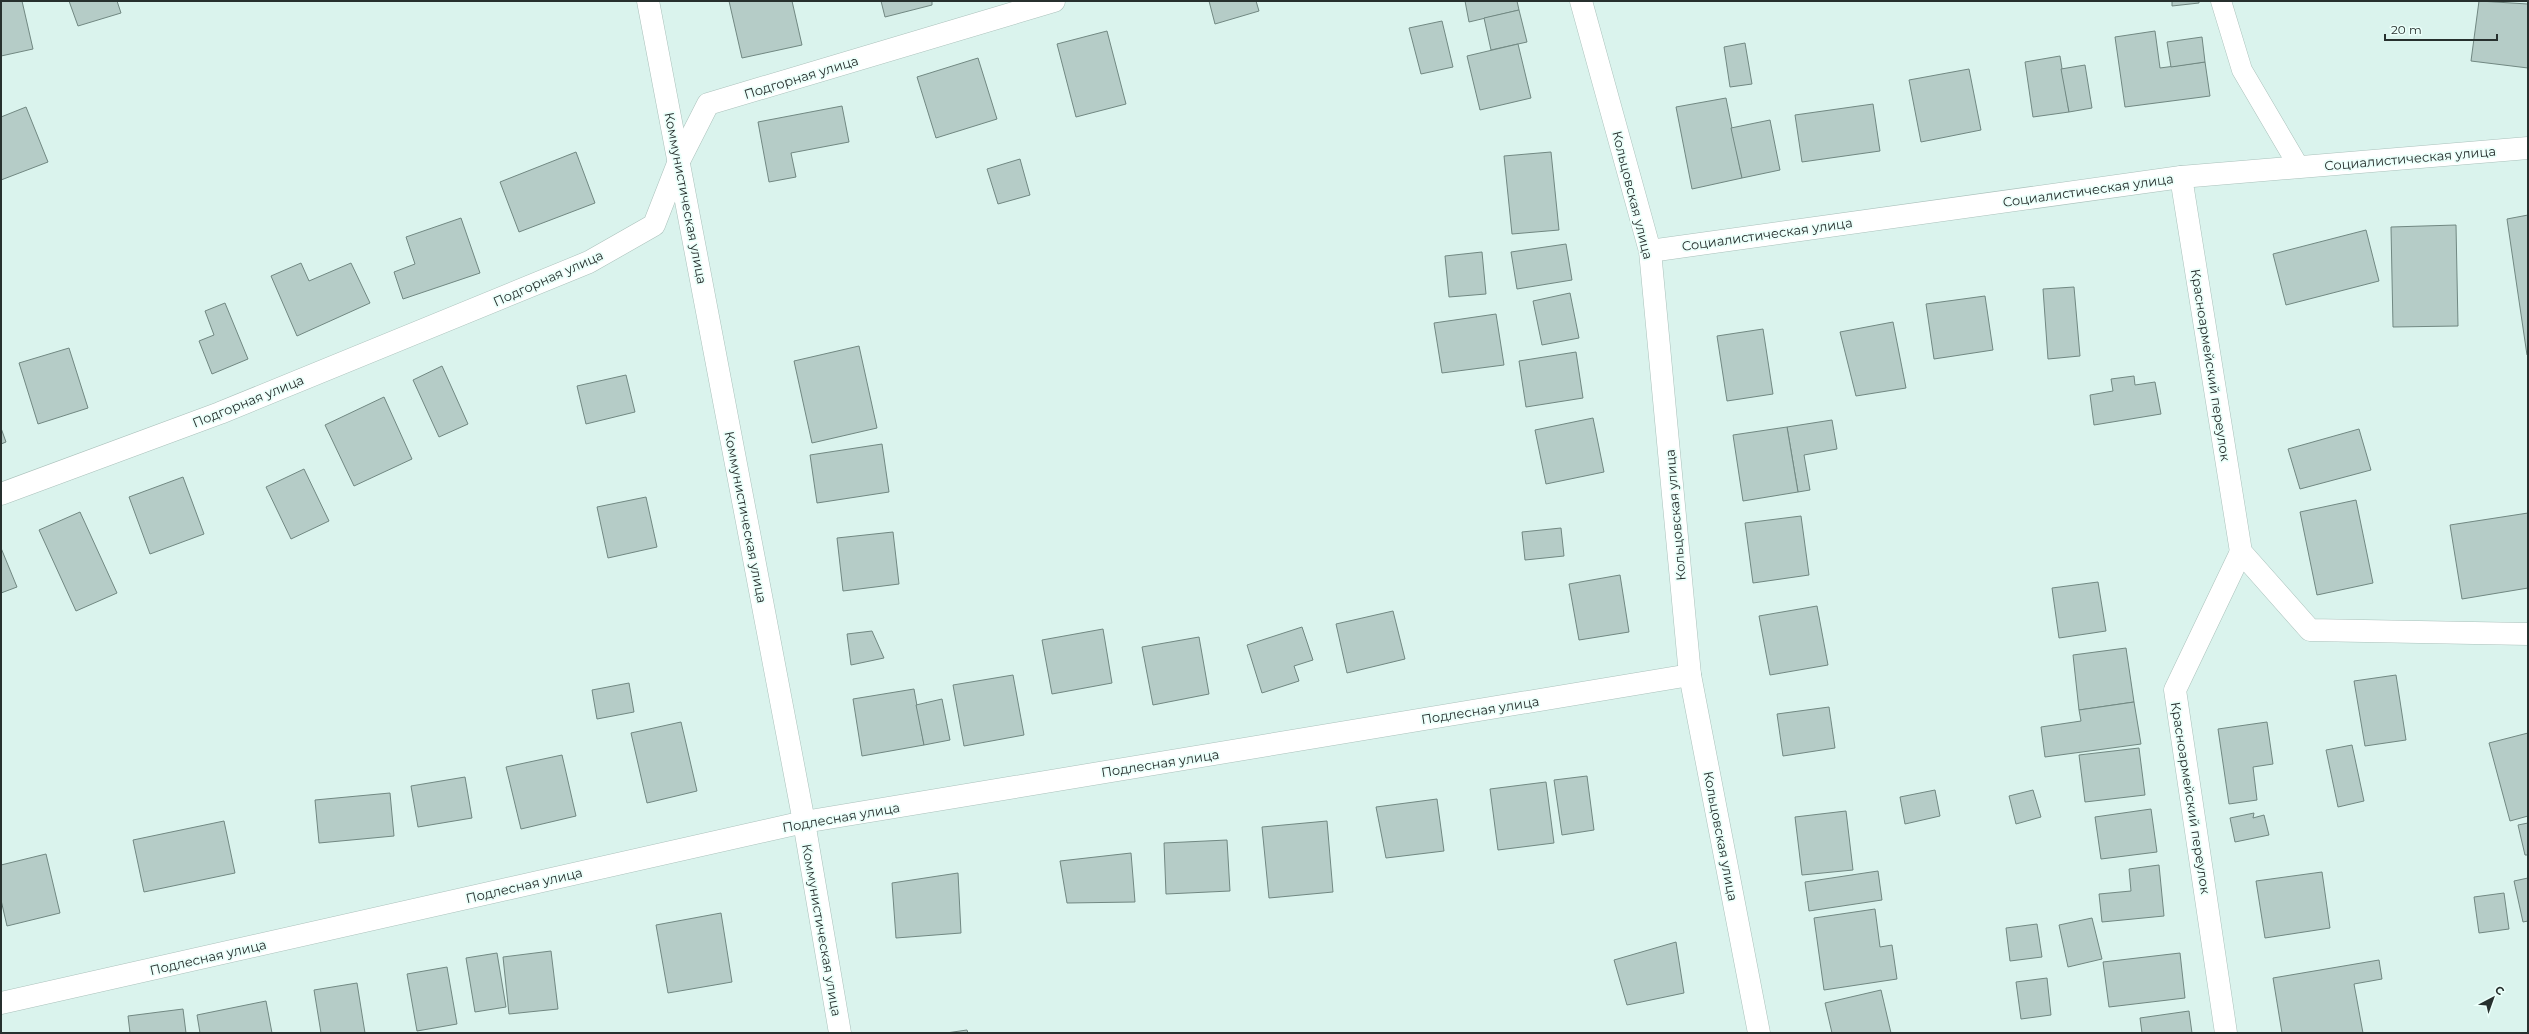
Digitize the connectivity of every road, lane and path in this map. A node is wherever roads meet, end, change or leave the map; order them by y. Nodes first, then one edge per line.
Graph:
1 (648, 1) edge
2 (1054, 1) edge
3 (1581, 1) edge
4 (2221, 1) edge
5 (2528, 148) edge
6 (679, 161) junction
7 (2299, 167) junction
8 (2181, 177) junction
9 (1650, 251) junction
10 (1, 494) edge
11 (2241, 552) junction
12 (2528, 634) edge
13 (1690, 675) junction
14 (804, 822) junction
15 (1, 1004) edge
16 (840, 1033) edge
17 (1759, 1033) edge
18 (2226, 1033) edge

1 - 6 street, Коммунистическая улица
2 - 6 street, Подгорная улица
3 - 9 street, Кольцовская улица
4 - 7 lane
5 - 7 street, Социалистическая улица
6 - 10 street, Подгорная улица
6 - 14 street, Коммунистическая улица
7 - 8 street, Социалистическая улица
8 - 9 street, Социалистическая улица
8 - 11 street, Красноармейский переулок
9 - 13 street, Кольцовская улица
11 - 12 street
11 - 18 street, Красноармейский переулок
13 - 14 street, Подлесная улица
13 - 17 street, Кольцовская улица
14 - 15 street, Подлесная улица
14 - 16 street, Коммунистическая улица

